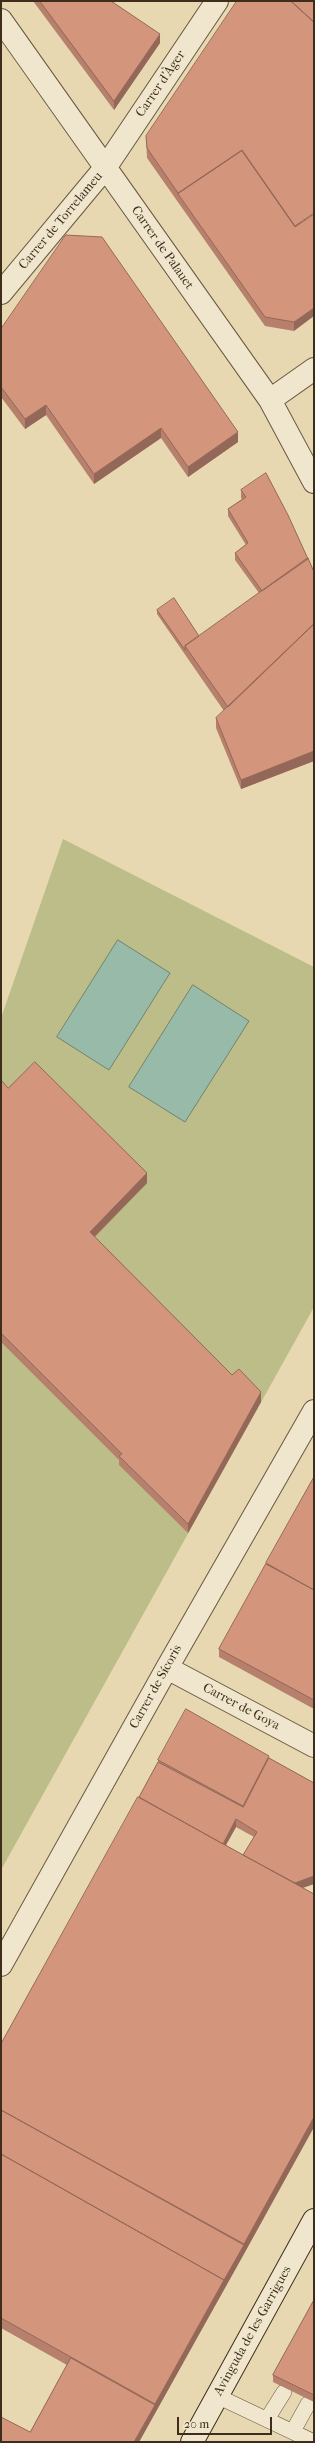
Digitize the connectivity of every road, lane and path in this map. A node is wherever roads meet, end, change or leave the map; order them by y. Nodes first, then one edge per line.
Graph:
1 (218, 1) edge
2 (1, 20) edge
3 (105, 168) junction
4 (1, 293) edge
5 (314, 368) edge
6 (270, 400) junction
7 (314, 482) edge
8 (314, 1411) edge
9 (167, 1668) junction
10 (314, 1746) edge
11 (1, 1965) edge
12 (314, 2220) edge
13 (284, 2392) edge
14 (217, 2396) junction
15 (308, 2404) edge
16 (267, 2419) junction
17 (293, 2431) junction
18 (192, 2442) edge
19 (314, 2442) edge

1 - 3 street, Carrer d'Àger
2 - 3 street, Carrer de Palauet
3 - 4 street, Carrer de Torrelameu
3 - 6 street, Carrer de Palauet
5 - 6 street
6 - 7 street, Carrer de Palauet
8 - 9 street, Carrer de Sícoris
9 - 10 street, Carrer de Goya
9 - 11 street, Carrer de Sícoris
12 - 14 street, Avinguda de les Garrigues
13 - 16 lane
14 - 16 lane
14 - 18 street, Avinguda de les Garrigues
15 - 17 lane
16 - 17 lane
17 - 19 lane

